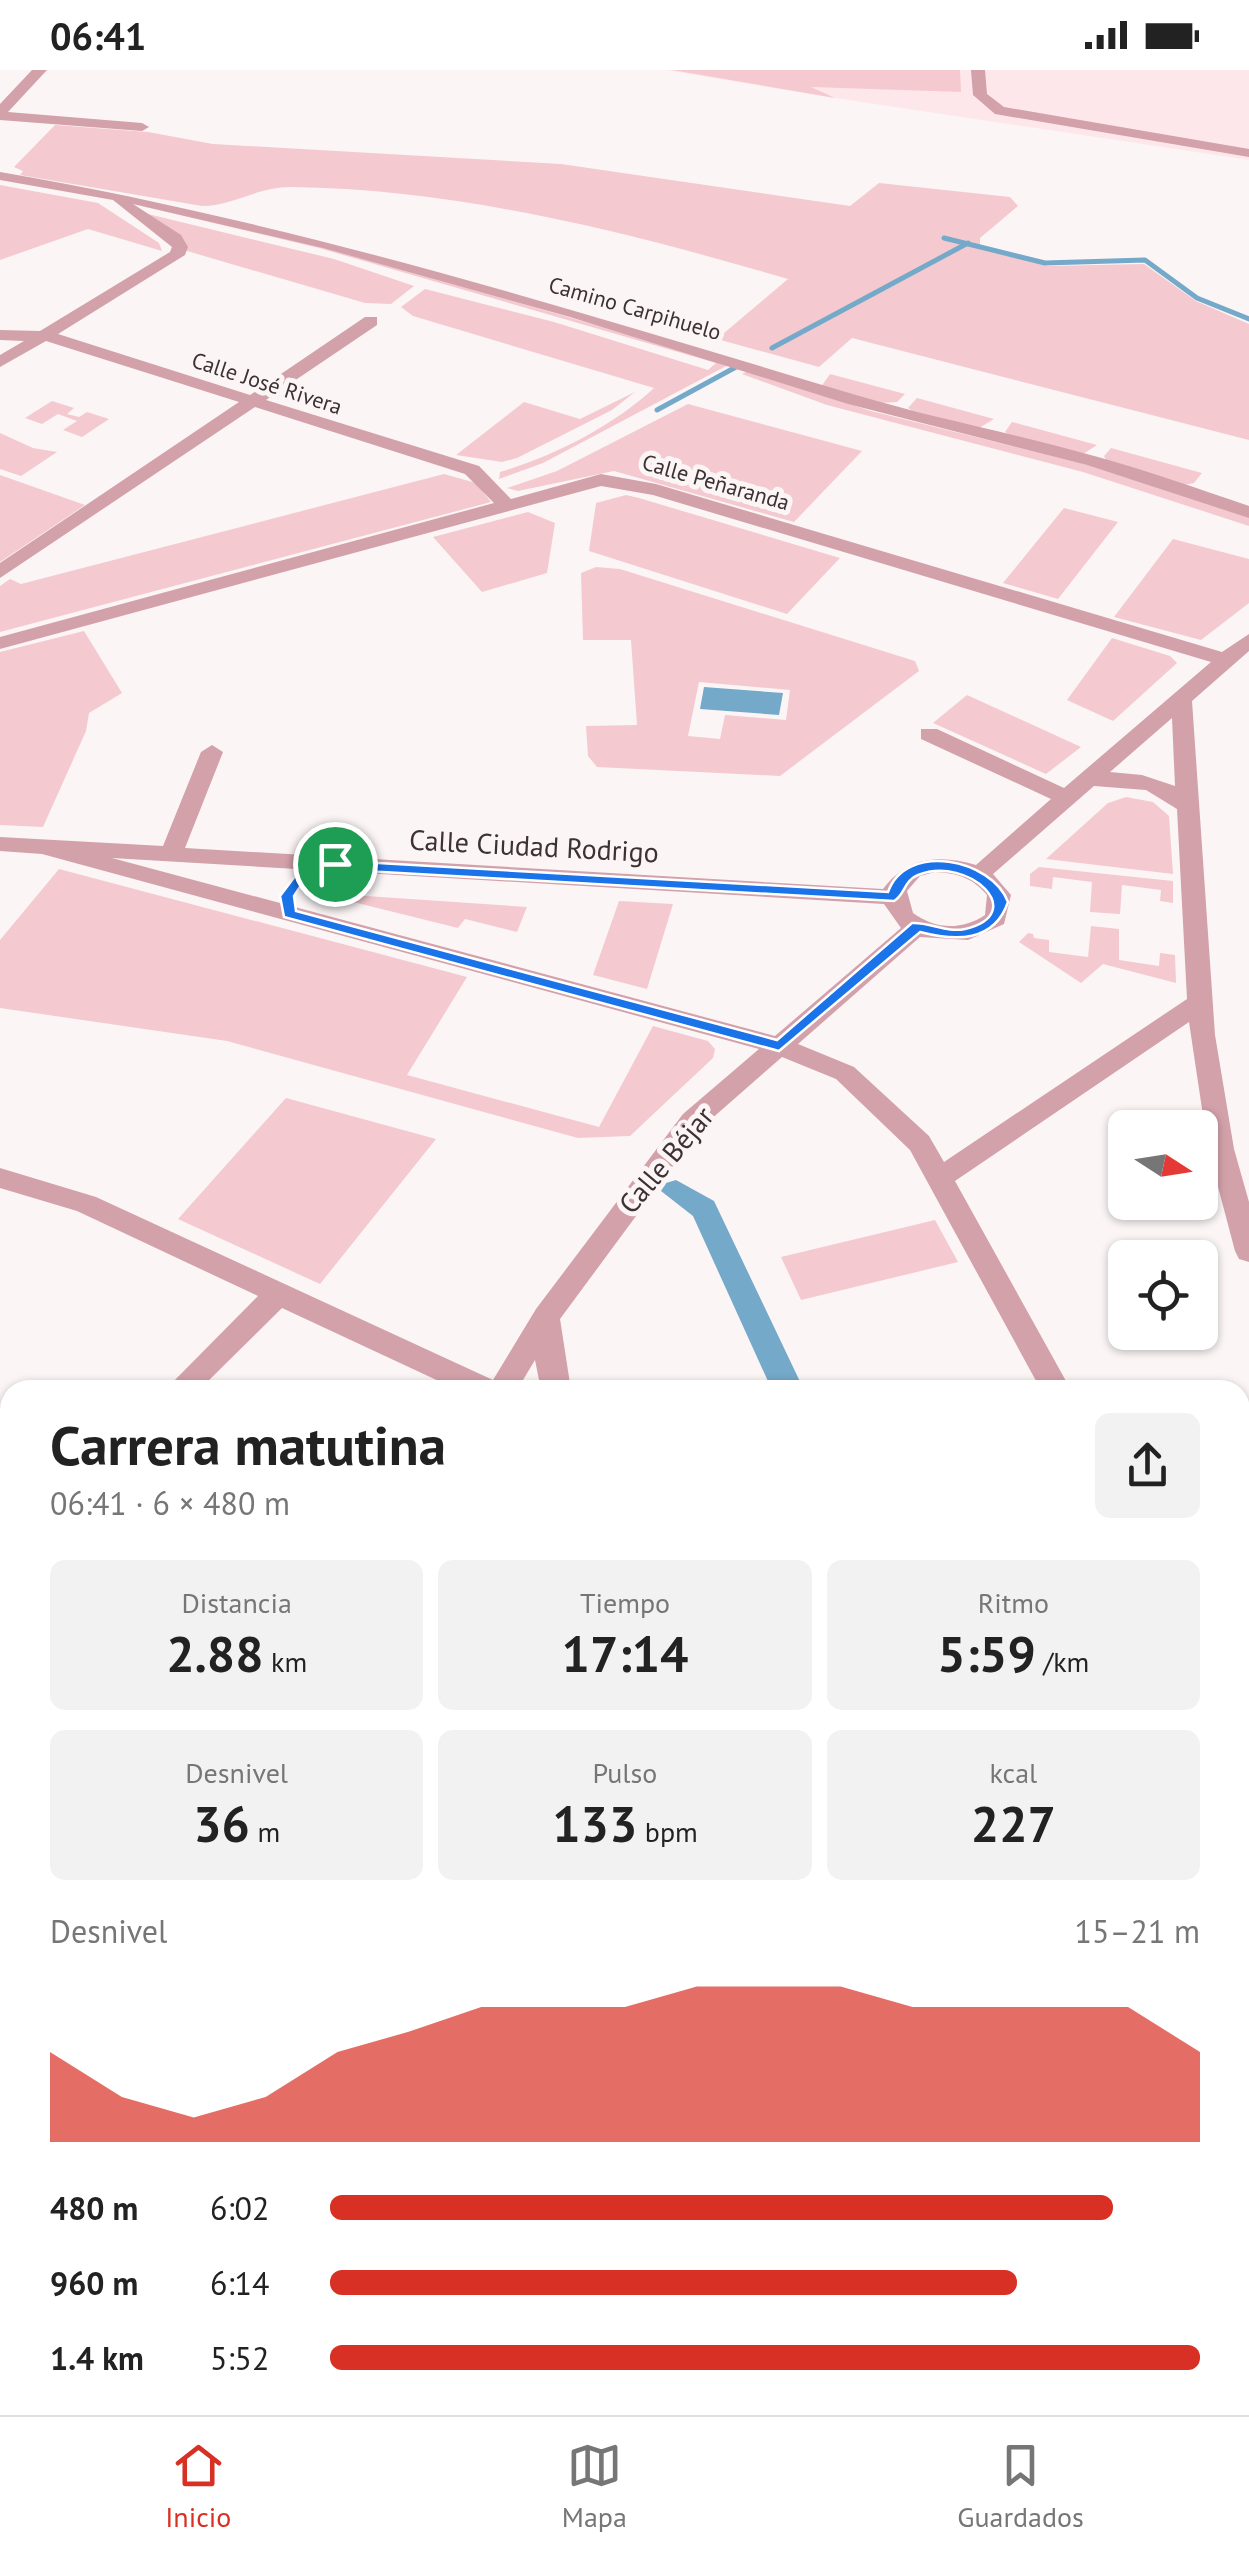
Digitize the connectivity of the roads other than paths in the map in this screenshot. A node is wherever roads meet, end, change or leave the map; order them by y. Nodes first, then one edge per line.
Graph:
1 (21, 70) edge
2 (40, 70) edge
3 (978, 70) edge
4 (0, 92) edge
5 (0, 114) edge
6 (142, 127) dead end
7 (1249, 152) edge
8 (0, 176) edge
9 (115, 198) junction
10 (371, 322) dead end
11 (0, 335) edge
12 (46, 336) junction
13 (0, 362) edge
14 (252, 402) junction
15 (506, 504) junction
16 (1249, 512) edge
17 (0, 572) edge
18 (5, 639) edge
19 (1249, 640) edge
20 (1226, 660) junction
21 (1181, 699) junction
22 (929, 734) dead end
23 (212, 752) dead end
24 (1092, 779) junction
25 (1069, 799) junction
26 (1186, 805) junction
27 (0, 844) edge
28 (44, 847) junction
29 (171, 855) junction
30 (308, 863) junction
31 (979, 874) junction
32 (894, 897) junction
33 (289, 914) junction
34 (917, 927) junction
35 (1198, 1003) junction
36 (1144, 1040) junction
37 (779, 1046) junction
38 (1206, 1062) junction
39 (0, 1178) edge
40 (940, 1178) junction
41 (1249, 1252) edge
42 (279, 1293) junction
43 (546, 1317) junction
44 (190, 1380) edge
45 (465, 1380) edge
46 (508, 1380) edge
47 (554, 1380) edge
48 (1051, 1380) edge

1 - 4 street
2 - 5 street
3 - 7 street
5 - 6 street
8 - 9 street, Camino Carpihuelo
9 - 12 street
9 - 16 street, Camino Carpihuelo
10 - 14 street
11 - 12 street, Calle José Rivera
12 - 13 street
12 - 14 street, Calle José Rivera
14 - 15 street, Calle José Rivera
14 - 17 street
15 - 18 street, Calle Peñaranda
15 - 20 street, Calle Peñaranda
19 - 20 street
20 - 21 street
21 - 24 street
21 - 26 street
22 - 25 street
23 - 29 street
24 - 25 street
24 - 26 street
25 - 31 street
26 - 35 street
27 - 28 street, Calle Ciudad Rodrigo
28 - 29 street, Calle Ciudad Rodrigo
28 - 33 street
29 - 30 street, Calle Ciudad Rodrigo
30 - 32 street, Calle Ciudad Rodrigo
30 - 33 street
31 - 32 street
31 - 34 street
32 - 34 street
33 - 37 street
34 - 37 street, Calle Béjar
35 - 36 street
35 - 38 street
36 - 38 street
36 - 40 street
37 - 40 street
37 - 43 street, Calle Béjar
38 - 41 street
39 - 42 street
40 - 48 street
42 - 44 street
42 - 45 street
43 - 46 street, Calle Béjar
43 - 47 street

